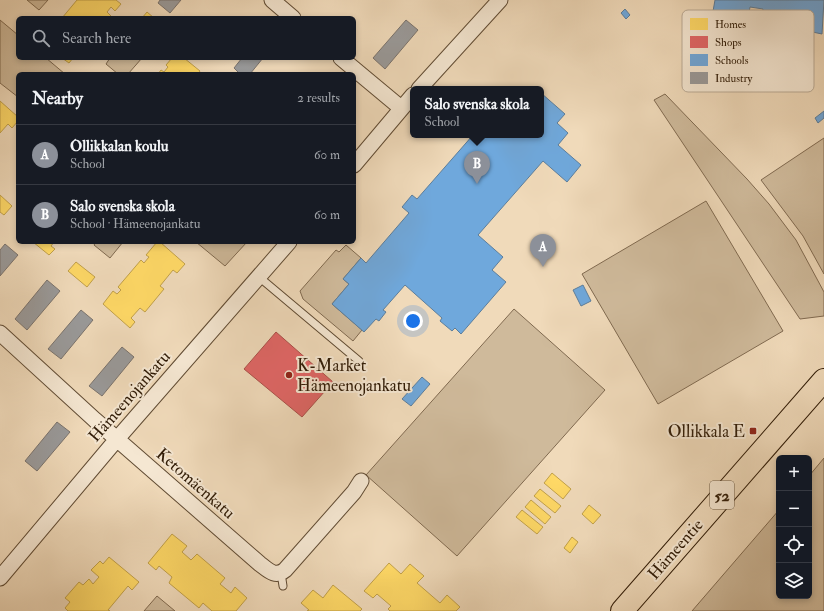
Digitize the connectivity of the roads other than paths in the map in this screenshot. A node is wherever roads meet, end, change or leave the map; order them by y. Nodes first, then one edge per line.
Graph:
1 (272, 0) edge
2 (500, 0) edge
3 (291, 16) edge
4 (344, 60) edge
5 (422, 86) edge
6 (410, 98) edge
7 (401, 108) junction
8 (356, 163) edge
9 (287, 244) edge
10 (259, 278) junction
11 (0, 333) edge
12 (360, 361) dead end
13 (824, 380) edge
14 (116, 439) junction
15 (361, 481) dead end
16 (0, 578) edge
17 (622, 611) edge

1 - 3 street
2 - 5 street
4 - 7 street
6 - 7 street
7 - 8 street
9 - 10 street, Hämeenojankatu
10 - 12 lane
10 - 14 street, Hämeenojankatu
11 - 14 street, Ketomäenkatu
13 - 17 main road, Hämeentie / 52
14 - 15 street, Ketomäenkatu
14 - 16 street, Hämeenojankatu

